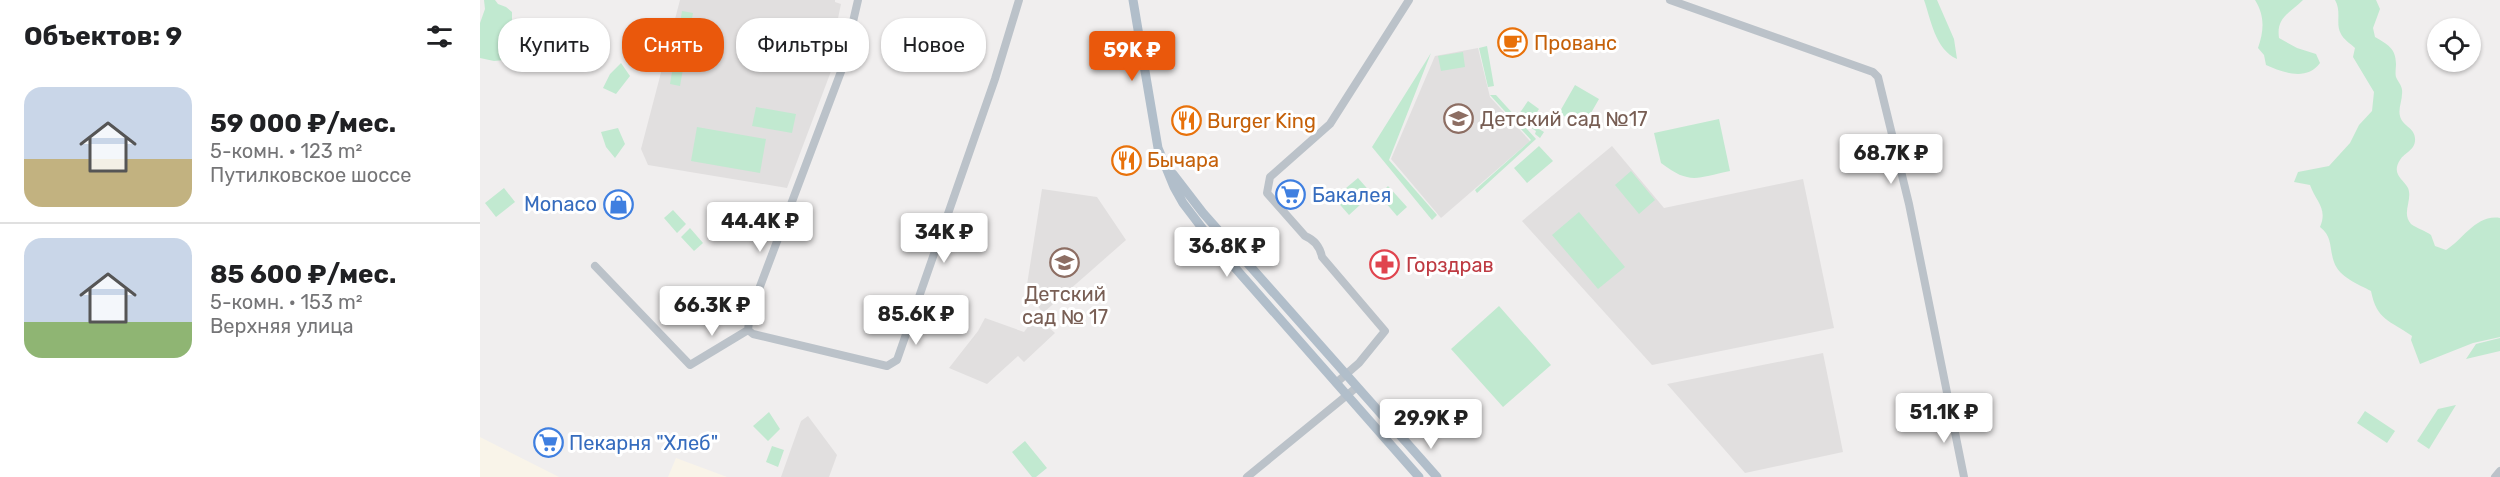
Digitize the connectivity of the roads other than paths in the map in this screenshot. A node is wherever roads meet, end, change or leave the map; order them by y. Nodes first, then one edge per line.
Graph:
1 (858, 0) edge
2 (1018, 0) edge
3 (1132, 0) edge
4 (1409, 0) edge
5 (1670, 0) edge
6 (1161, 158) junction
7 (594, 266) dead end
8 (748, 330) junction
9 (1346, 375) junction
10 (1336, 383) junction
11 (1357, 387) junction
12 (1347, 396) junction
13 (2500, 471) edge
14 (1247, 477) edge
15 (1419, 477) edge
16 (1437, 477) edge
17 (1964, 477) edge
18 (2495, 477) edge

1 - 8 street
2 - 8 street
3 - 6 main road
4 - 9 street
5 - 17 street
6 - 9 main road
6 - 10 main road
7 - 8 street
9 - 10 street
9 - 11 main road
10 - 12 main road
11 - 12 street
11 - 16 main road
12 - 14 street
12 - 15 main road
13 - 18 street

